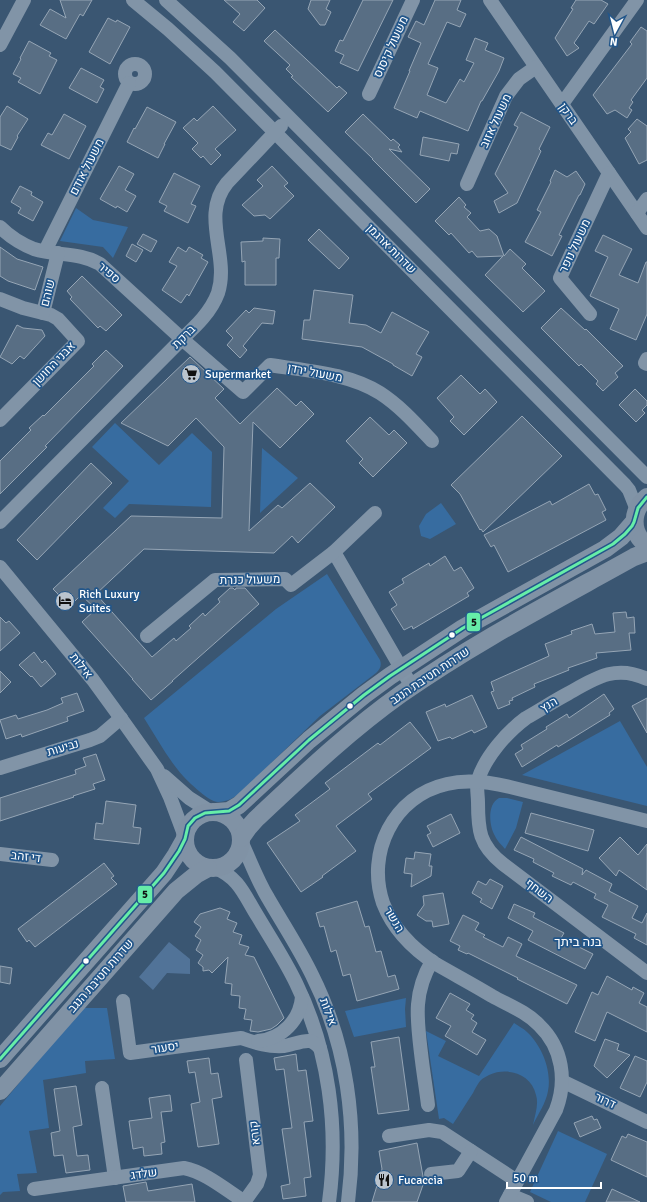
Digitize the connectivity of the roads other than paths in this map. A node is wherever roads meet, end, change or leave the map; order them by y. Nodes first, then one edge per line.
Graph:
1 (24, 0) edge
2 (33, 0) edge
3 (132, 0) edge
4 (166, 0) edge
5 (414, 0) edge
6 (490, 0) edge
7 (636, 0) edge
8 (0, 45) edge
9 (536, 67) junction
10 (129, 83) dead end
11 (369, 94) dead end
12 (562, 104) junction
13 (290, 118) junction
14 (275, 132) junction
15 (609, 173) junction
16 (467, 184) dead end
17 (647, 199) edge
18 (637, 213) junction
19 (0, 227) edge
20 (647, 228) edge
21 (51, 252) junction
22 (0, 299) edge
23 (43, 312) junction
24 (590, 314) dead end
25 (182, 340) junction
26 (647, 359) edge
27 (647, 364) edge
28 (0, 420) edge
29 (432, 441) dead end
30 (647, 477) edge
31 (639, 510) edge
32 (375, 513) dead end
33 (0, 522) edge
34 (647, 546) edge
35 (334, 552) junction
36 (647, 552) edge
37 (0, 567) edge
38 (148, 636) dead end
39 (401, 668) junction
40 (647, 679) edge
41 (412, 687) junction
42 (121, 718) junction
43 (0, 768) edge
44 (157, 769) junction
45 (477, 782) junction
46 (213, 812) junction
47 (647, 822) edge
48 (185, 838) junction
49 (241, 839) junction
50 (0, 854) edge
51 (52, 860) dead end
52 (211, 868) junction
53 (432, 961) junction
54 (647, 973) edge
55 (302, 996) junction
56 (122, 1001) dead end
57 (252, 1041) junction
58 (320, 1048) junction
59 (0, 1059) edge
60 (246, 1060) dead end
61 (562, 1081) junction
62 (102, 1088) dead end
63 (0, 1091) edge
64 (428, 1105) dead end
65 (647, 1122) edge
66 (389, 1136) dead end
67 (471, 1151) junction
68 (431, 1174) dead end
69 (115, 1178) junction
70 (517, 1181) junction
71 (34, 1189) dead end
72 (508, 1198) edge
73 (244, 1202) edge
74 (329, 1202) edge
75 (348, 1202) edge
76 (526, 1202) edge

1 - 2 street
1 - 8 street
3 - 14 street, שדרות ארגמן
4 - 13 street, שדרות ארגמן
5 - 11 street, משעול קיסוס
6 - 9 street, ברקן
7 - 12 street
9 - 12 street, ברקן
9 - 16 street, משעול אזוב
10 - 21 street, משעול אודם
12 - 15 street, ברקן
13 - 14 street, ברקת
13 - 30 street, שדרות ארגמן
14 - 25 street, ברקת
14 - 31 street, שדרות ארגמן
15 - 18 street, ברקן
15 - 24 street, משעול נופר
17 - 18 street
18 - 20 street, ברקן
19 - 21 street, ספיר
21 - 23 street, שוהם
21 - 25 street, ספיר
22 - 23 street, שוהם
23 - 28 street, אבני החושן
25 - 29 street, משעול ירדן
25 - 33 street, ברקת
26 - 27 street
31 - 34 main road
31 - 39 main road, שדרות חטיבת הנגב
32 - 35 street, משעול כנרת
35 - 38 street, משעול כנרת
35 - 39 street
36 - 41 main road, שדרות חטיבת הנגב
37 - 42 street, אילות
39 - 41 street
39 - 46 main road, שדרות חטיבת הנגב
40 - 45 street, הנץ
41 - 49 main road, שדרות חטיבת הנגב
42 - 43 street, נביעות
42 - 44 street, אילות
44 - 46 street, אילות
44 - 48 street, אילות
45 - 47 street, הנשר
45 - 53 street, הנשר
45 - 54 street, השחף
46 - 48 main road
46 - 49 main road
48 - 52 main road
48 - 59 main road, שדרות חטיבת הנגב
49 - 52 main road
49 - 75 street, אילות
50 - 51 street, די זהב
52 - 55 street, אילות
52 - 63 main road, שדרות חטיבת הנגב
53 - 61 street, הנשר
53 - 64 street
55 - 57 street, יסעור
55 - 58 street, אילות
56 - 57 street, יסעור
57 - 58 street, יסעור
58 - 74 street, אילות
60 - 73 street, קורא
61 - 65 street, דרור
61 - 70 street, הנשר
62 - 69 street
66 - 67 street
67 - 68 street
67 - 70 street
69 - 71 street, שלדג
69 - 73 street, שלדג
70 - 72 street, הנשר
72 - 76 street

